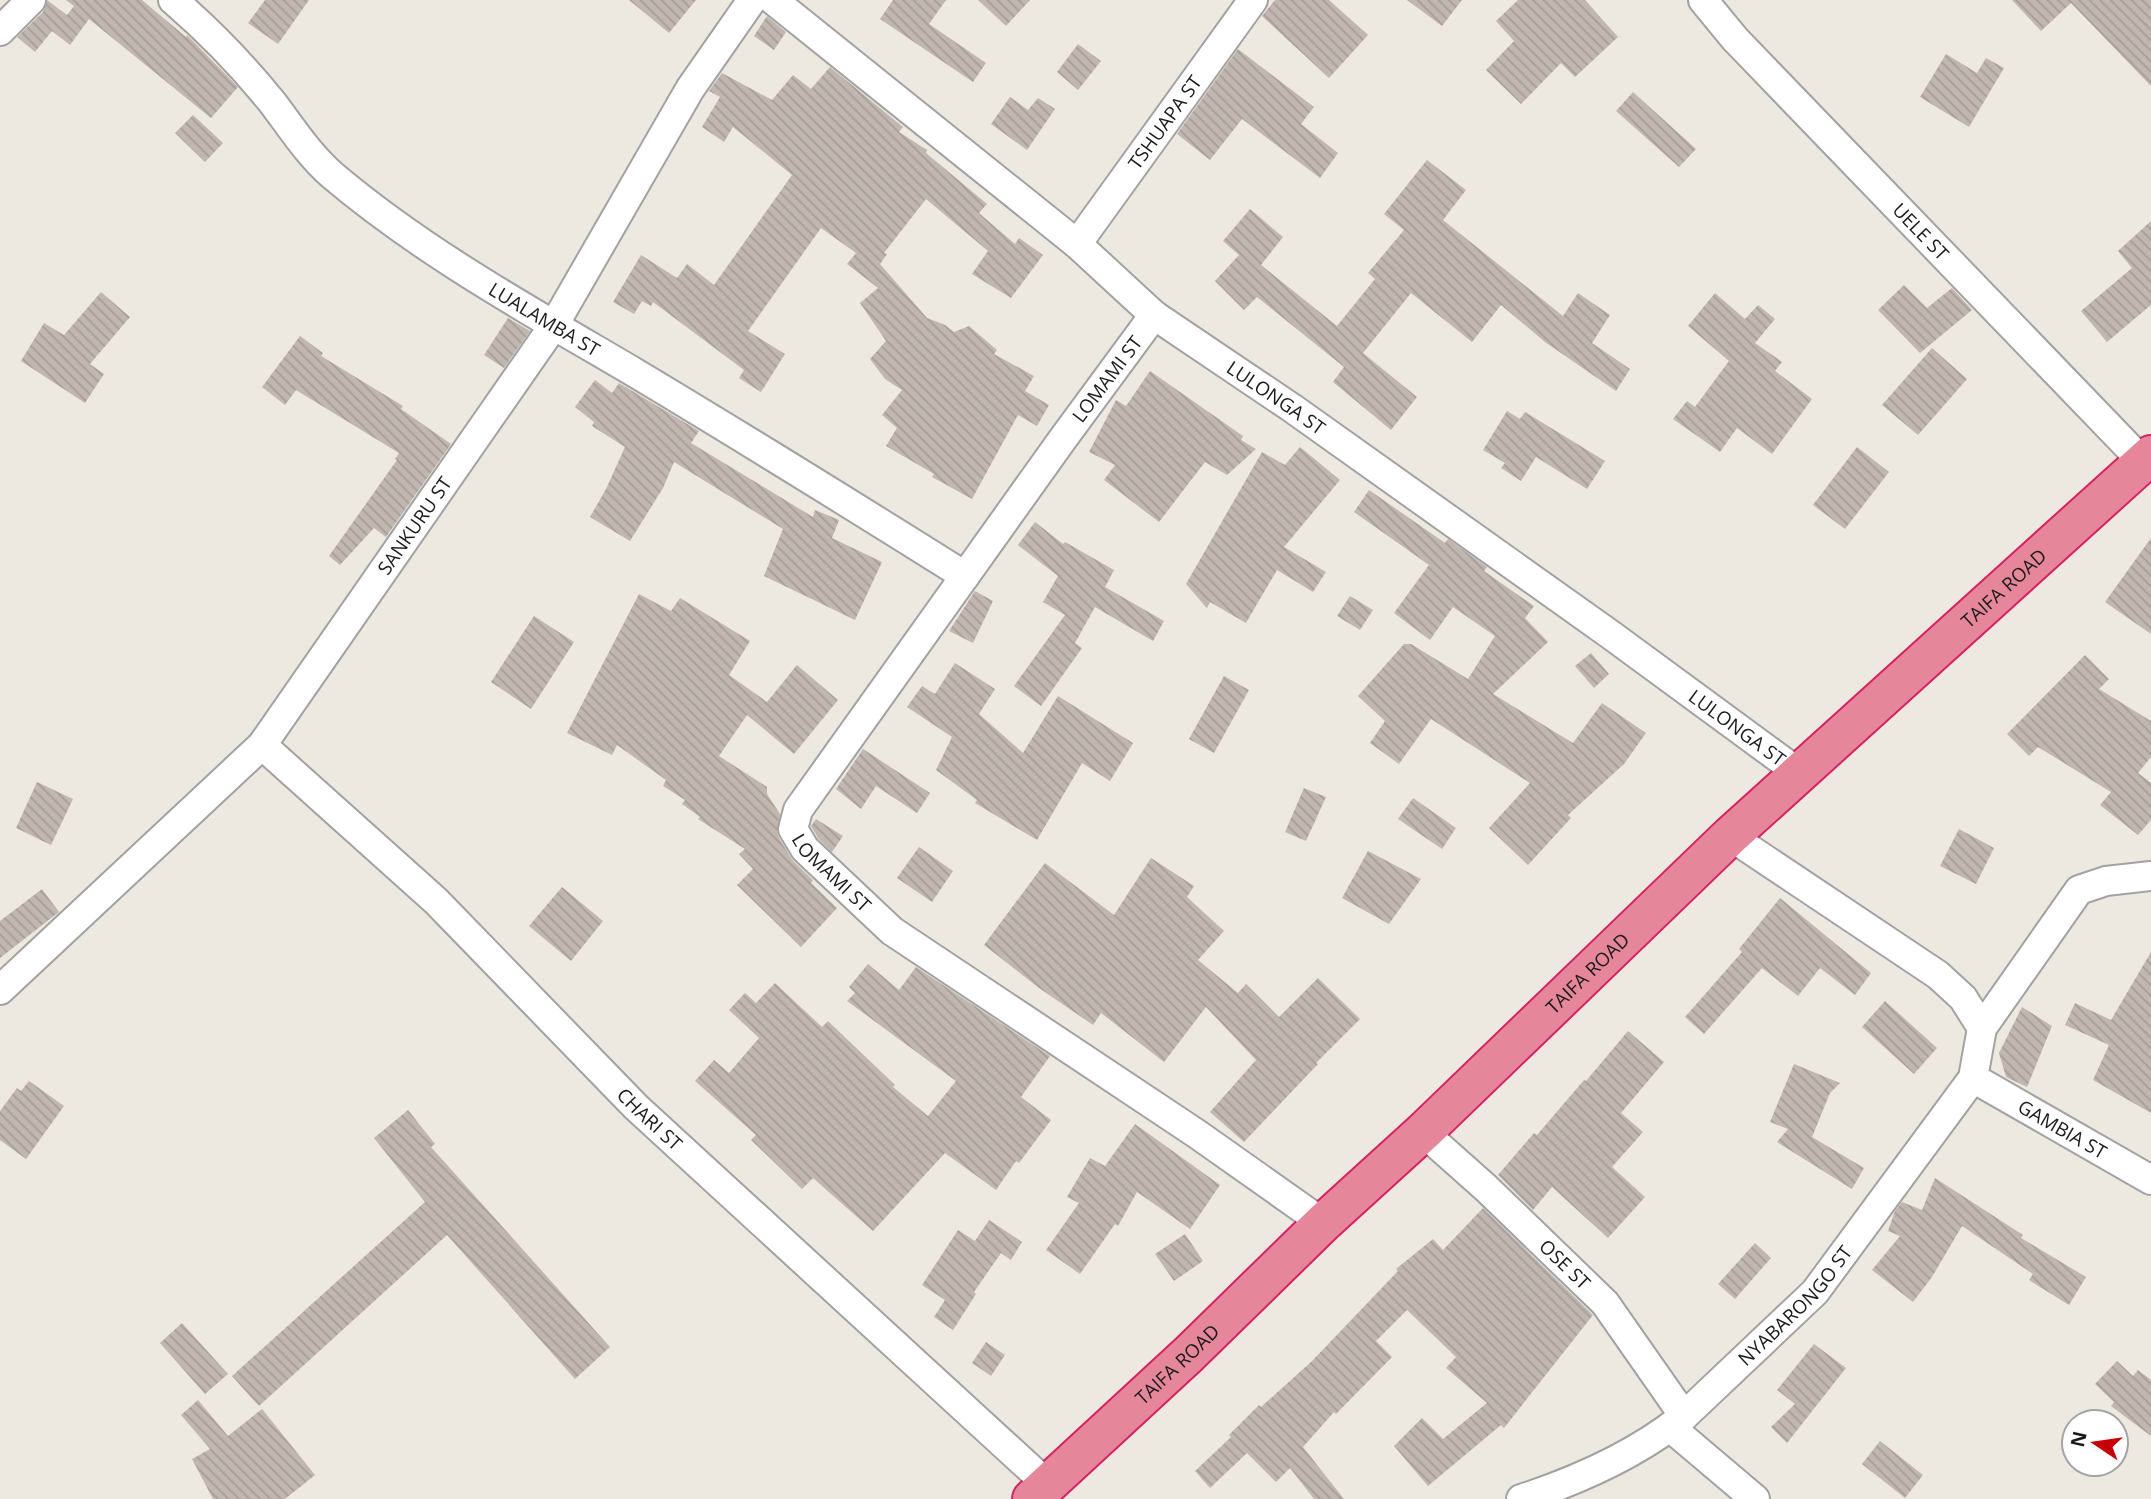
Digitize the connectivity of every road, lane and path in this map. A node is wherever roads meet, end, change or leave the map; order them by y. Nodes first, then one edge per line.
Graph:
1 (30, 0) edge
2 (173, 0) edge
3 (752, 0) edge
4 (772, 0) edge
5 (1253, 0) edge
6 (1703, 0) edge
7 (0, 31) edge
8 (1077, 244) junction
9 (1154, 315) junction
10 (554, 325) junction
11 (2147, 458) edge
12 (965, 576) junction
13 (262, 745) junction
14 (1799, 772) junction
15 (1730, 836) junction
16 (2151, 876) edge
17 (0, 989) edge
18 (1982, 1028) junction
19 (1973, 1078) junction
20 (1423, 1132) junction
21 (2151, 1180) edge
22 (1323, 1223) junction
23 (1677, 1421) junction
24 (1039, 1492) edge
25 (1521, 1499) edge
26 (1755, 1499) edge

1 - 7 street
2 - 10 street, LUALAMBA ST
3 - 10 street, SANKURU ST
4 - 8 street, LULONGA ST
5 - 8 street, TSHUAPA ST
6 - 11 street, UELE ST
8 - 9 street, LULONGA ST
9 - 12 street, LOMAMI ST
9 - 14 street, LULONGA ST
10 - 12 street, LUALAMBA ST
10 - 13 street, SANKURU ST
11 - 14 highway, TAIFA ROAD
12 - 22 street, LOMAMI ST
13 - 17 street, SANKURU ST
13 - 24 street, CHARI ST
14 - 15 highway, TAIFA ROAD
15 - 18 street
15 - 20 highway, TAIFA ROAD
16 - 18 street, NYABARONGO ST
18 - 19 street, NYABARONGO ST
19 - 21 street, GAMBIA ST
19 - 23 street, NYABARONGO ST
20 - 22 highway, TAIFA ROAD
20 - 23 street, OSE ST
22 - 24 highway, TAIFA ROAD
23 - 25 street, NYABARONGO ST
23 - 26 street, OSE ST

